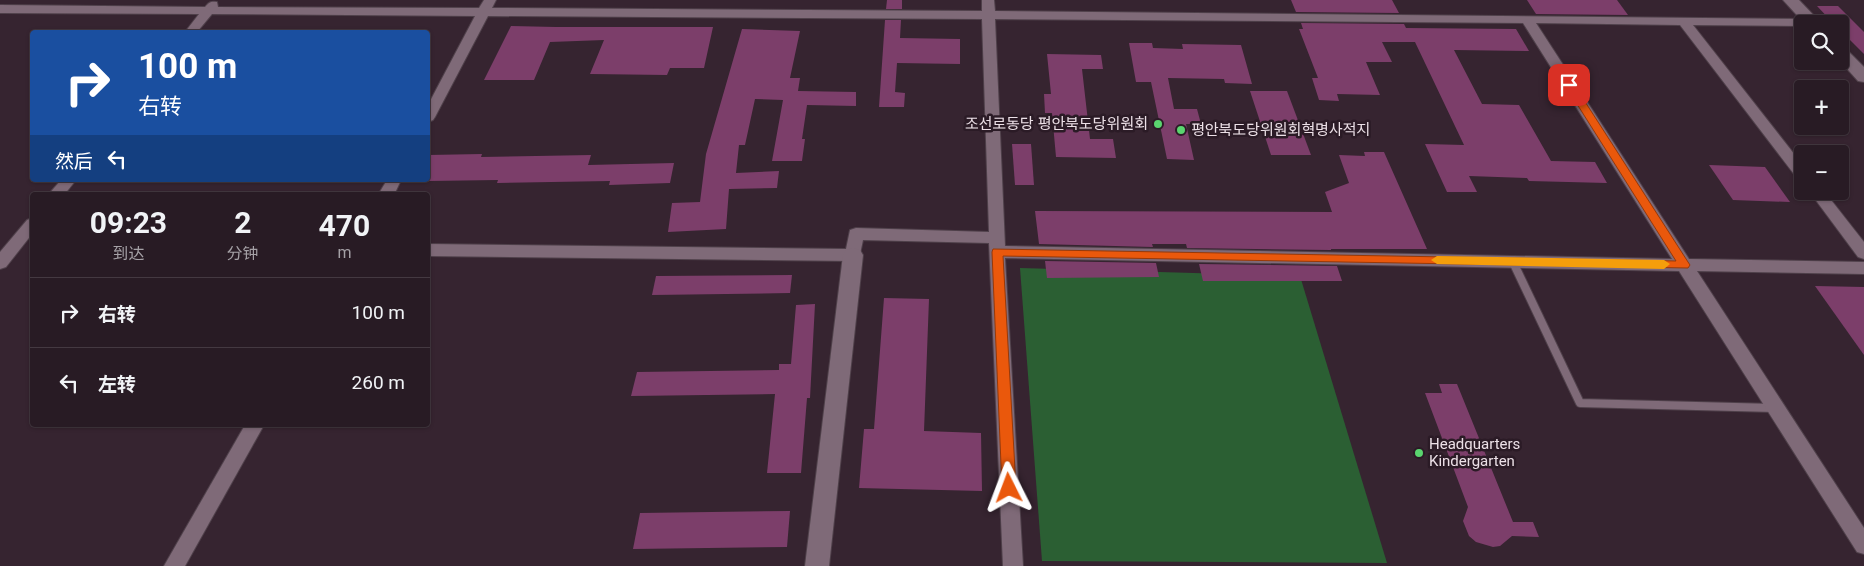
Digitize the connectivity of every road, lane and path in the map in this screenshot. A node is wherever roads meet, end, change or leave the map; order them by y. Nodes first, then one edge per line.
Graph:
1 (218, 0) edge
2 (490, 0) edge
3 (988, 0) edge
4 (1791, 0) edge
5 (0, 10) edge
6 (209, 10) junction
7 (484, 12) junction
8 (987, 15) junction
9 (1805, 15) edge
10 (1527, 20) junction
11 (1684, 21) junction
12 (1794, 23) edge
13 (193, 30) edge
14 (1849, 61) edge
15 (1864, 77) edge
16 (430, 113) edge
17 (1794, 164) edge
18 (67, 182) edge
19 (59, 192) edge
20 (1823, 200) edge
21 (30, 226) edge
22 (997, 245) junction
23 (0, 246) edge
24 (30, 246) edge
25 (430, 250) edge
26 (1864, 254) edge
27 (853, 255) junction
28 (1514, 262) junction
29 (0, 263) edge
30 (1684, 265) junction
31 (1864, 268) edge
32 (1776, 408) junction
33 (254, 427) edge
34 (1864, 545) edge
35 (174, 566) edge
36 (818, 566) edge
37 (1013, 566) edge

1 - 6 street
2 - 7 street
3 - 8 street
4 - 9 street
5 - 6 street
6 - 7 street
6 - 13 street
7 - 8 street
7 - 16 street
8 - 10 street
8 - 22 street
10 - 11 street
10 - 30 street
11 - 12 street
11 - 17 street
14 - 15 street
18 - 19 street
20 - 26 street
21 - 29 street
22 - 27 street
22 - 28 street
22 - 37 street
23 - 24 street
25 - 27 street
27 - 36 street
28 - 30 street
28 - 32 lane
30 - 31 street
30 - 32 street
32 - 34 street
33 - 35 street

